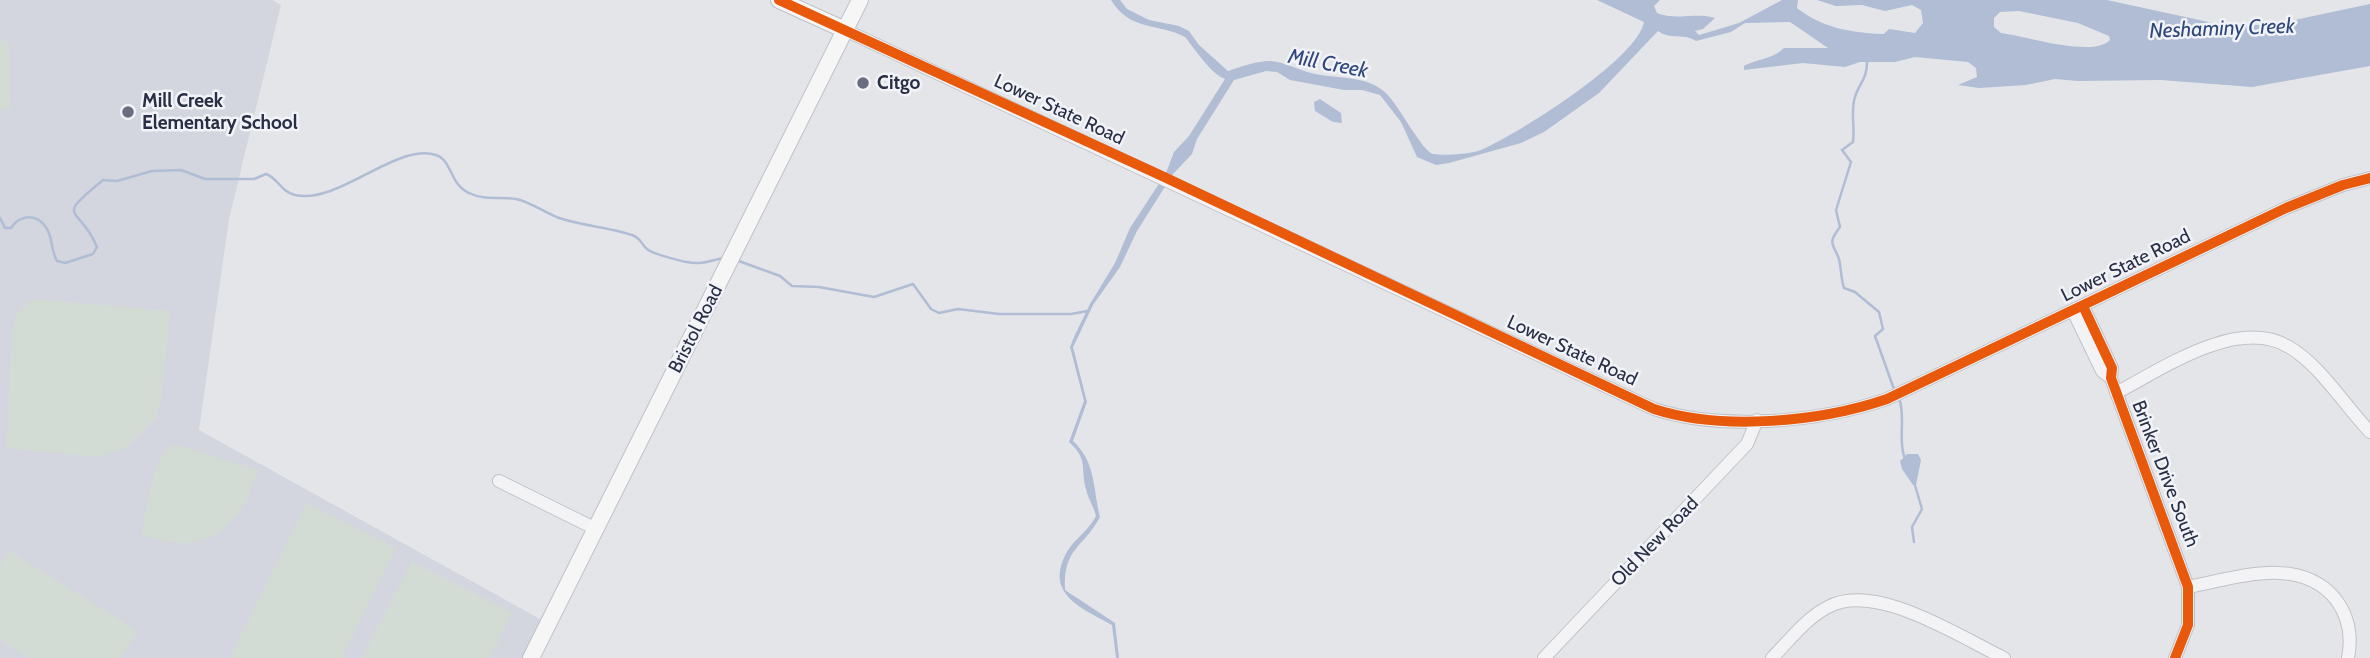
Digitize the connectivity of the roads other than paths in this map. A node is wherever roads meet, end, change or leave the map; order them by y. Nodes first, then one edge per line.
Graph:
1 (779, 0) edge
2 (860, 0) edge
3 (845, 30) junction
4 (2370, 178) edge
5 (2078, 308) junction
6 (2116, 393) junction
7 (1758, 420) junction
8 (2370, 432) edge
9 (499, 481) dead end
10 (596, 529) junction
11 (2188, 587) junction
12 (531, 658) edge
13 (1544, 658) edge
14 (1772, 658) edge
15 (2004, 658) edge
16 (2175, 658) edge
17 (2348, 658) edge

1 - 3 main road, Lower State Road
2 - 3 main road, Bristol Road
3 - 7 street, Lower State Road
3 - 10 main road, Bristol Road
4 - 5 street, Lower State Road
5 - 6 street, Brinker Drive South
5 - 7 street, Lower State Road
6 - 8 street
6 - 11 street, Brinker Drive South
7 - 13 street, Old New Road
9 - 10 street
10 - 12 main road, Bristol Road
11 - 16 street, Brinker Drive South
11 - 17 street
14 - 15 street

